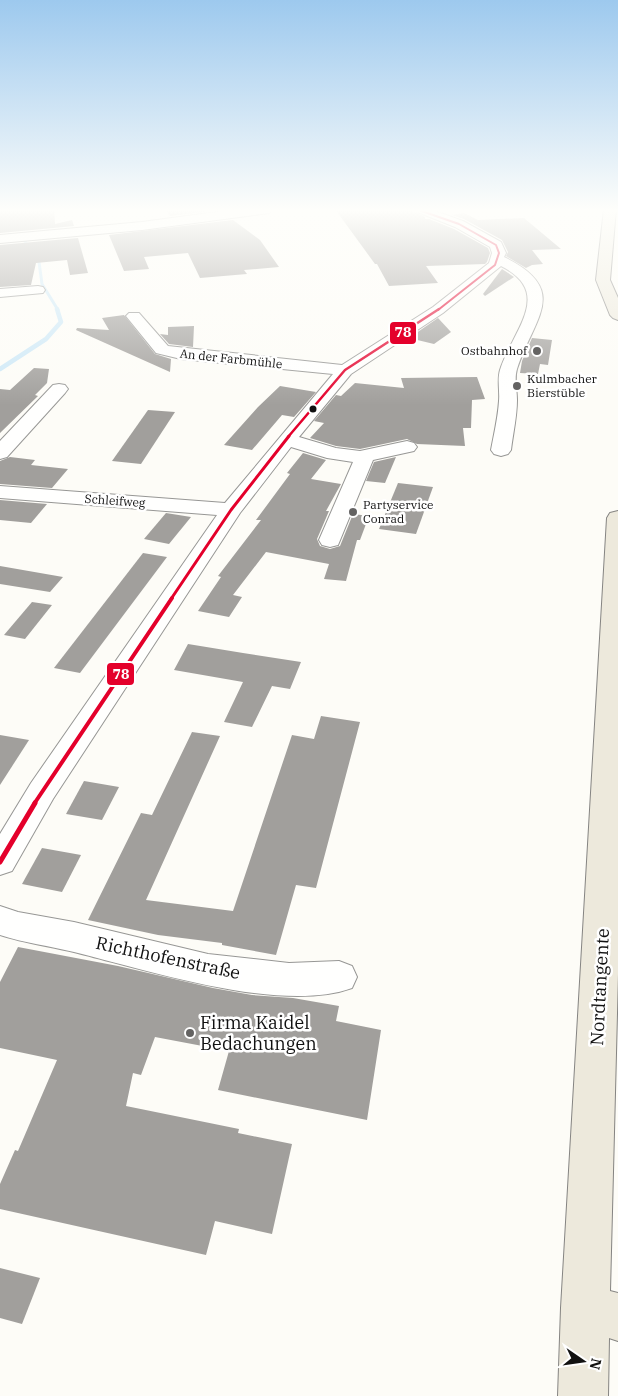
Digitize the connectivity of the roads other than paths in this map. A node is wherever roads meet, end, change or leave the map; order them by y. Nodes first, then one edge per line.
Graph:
1 (481, 274) edge
2 (524, 274) edge
3 (603, 274) edge
4 (38, 290) dead end
5 (0, 293) edge
6 (618, 315) edge
7 (134, 316) dead end
8 (345, 370) junction
9 (59, 389) dead end
10 (287, 440) junction
11 (408, 447) dead end
12 (501, 450) dead end
13 (0, 453) edge
14 (365, 456) junction
15 (0, 492) edge
16 (231, 510) junction
17 (618, 518) edge
18 (330, 540) dead end
19 (616, 611) edge
20 (0, 862) edge
21 (0, 920) edge
22 (338, 976) dead end
23 (602, 1312) edge
24 (583, 1396) edge

1 - 8 street
2 - 12 street
3 - 6 main road
4 - 5 street
7 - 8 street, An der Farbmühle
8 - 10 street
9 - 13 street
10 - 14 street
10 - 16 street
11 - 14 street
14 - 18 street
15 - 16 street, Schleifweg
16 - 20 street
17 - 19 main road, Nordtangente
19 - 23 main road, Nordtangente
21 - 22 street, Richthofenstraße
23 - 24 main road, Nordtangente

